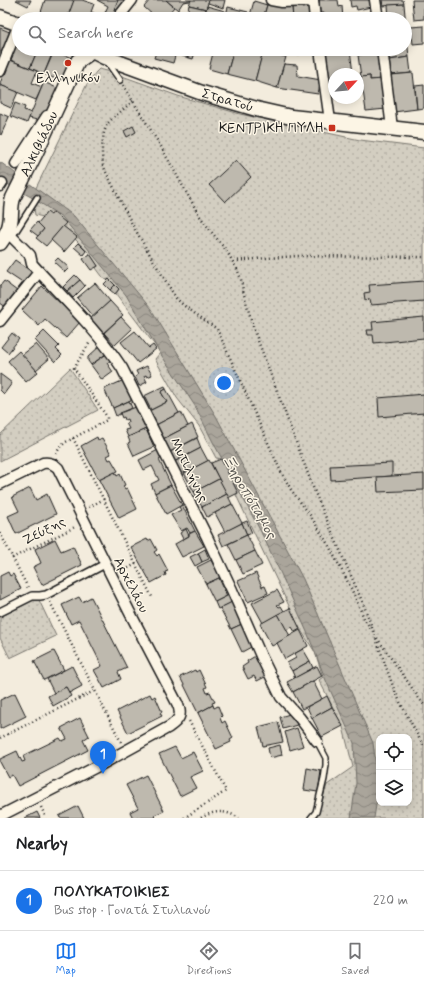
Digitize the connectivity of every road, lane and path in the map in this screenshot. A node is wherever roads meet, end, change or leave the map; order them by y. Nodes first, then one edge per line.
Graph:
1 (132, 0) edge
2 (271, 0) edge
3 (375, 0) edge
4 (313, 1) edge
5 (123, 12) edge
6 (314, 12) edge
7 (377, 12) edge
8 (0, 17) edge
9 (12, 21) edge
10 (12, 41) edge
11 (86, 56) edge
12 (98, 56) edge
13 (107, 56) edge
14 (321, 56) edge
15 (383, 56) edge
16 (0, 70) edge
17 (120, 80) joint
18 (65, 89) junction
19 (133, 101) junction
20 (330, 122) junction
21 (392, 128) junction
22 (424, 132) edge
23 (16, 164) dead end
24 (37, 198) dead end
25 (4, 239) edge
26 (424, 257) edge
27 (234, 262) junction
28 (39, 272) junction
29 (0, 321) edge
30 (96, 333) junction
31 (73, 438) junction
32 (52, 464) junction
33 (0, 484) edge
34 (104, 499) junction
35 (95, 504) dead end
36 (85, 522) junction
37 (0, 533) edge
38 (12, 558) junction
39 (105, 564) junction
40 (136, 564) junction
41 (126, 569) dead end
42 (46, 595) junction
43 (32, 596) junction
44 (152, 597) dead end
45 (0, 612) edge
46 (374, 634) junction
47 (94, 691) junction
48 (424, 705) edge
49 (179, 716) junction
50 (0, 738) edge
51 (317, 741) joint
52 (424, 747) edge
53 (125, 752) junction
54 (0, 816) edge
55 (184, 818) edge
56 (201, 818) edge
57 (239, 818) edge
58 (311, 818) edge

1 - 5 street
2 - 4 street
3 - 7 street
4 - 6 street
8 - 9 main road
10 - 16 street
11 - 18 main road, Αλκιβιάδου
12 - 17 lane
13 - 20 main road, Στρατού
14 - 20 street
15 - 21 street
17 - 19 path
18 - 23 street, Αλκιβιάδου
18 - 25 main road, Αλκιβιάδου
19 - 27 path
19 - 46 path
20 - 21 main road, Στρατού
21 - 22 main road, Στρατού
24 - 25 lane
25 - 28 street, Μυτιλήνης
26 - 27 path
27 - 46 path
28 - 29 street
28 - 30 street, Μυτιλήνης
30 - 31 path
30 - 51 street, Μυτιλήνης
31 - 32 path
31 - 34 path
32 - 33 street
32 - 36 street, Αρχελάου
34 - 35 path
34 - 40 path
36 - 38 path, Ζεύξης
36 - 39 street, Αρχελάου
37 - 38 path
38 - 43 path
39 - 42 street
39 - 49 street, Αρχελάου
40 - 41 path
40 - 44 path
42 - 43 street
42 - 47 path
43 - 45 street
46 - 48 path
46 - 52 path
47 - 50 path
47 - 53 path
49 - 53 street
49 - 55 path
51 - 58 lane
53 - 54 street
56 - 57 path

